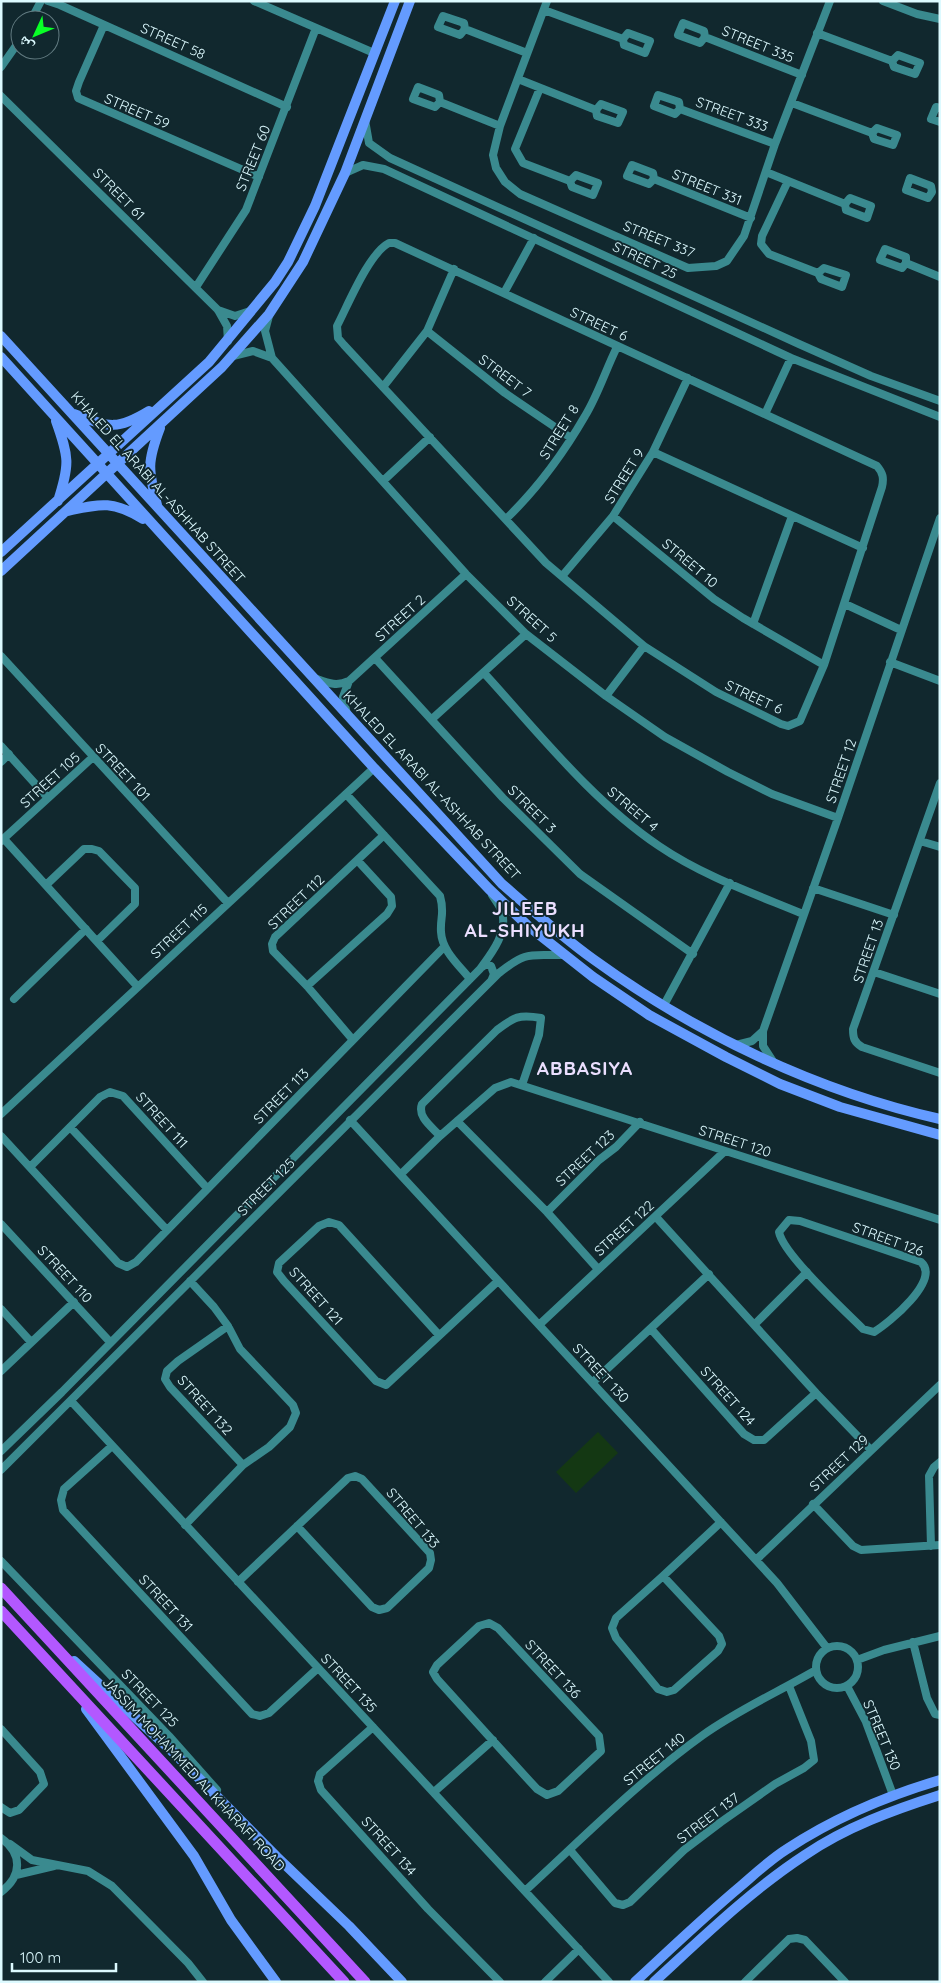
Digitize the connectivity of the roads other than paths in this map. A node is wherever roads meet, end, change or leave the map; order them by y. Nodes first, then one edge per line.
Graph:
1 (48, 1) edge
2 (254, 1) edge
3 (410, 1) edge
4 (547, 1) edge
5 (830, 1) edge
6 (883, 1) edge
7 (892, 3) edge
8 (393, 5) edge
9 (544, 10) junction
10 (405, 14) junction
11 (940, 19) edge
12 (104, 25) junction
13 (316, 28) junction
14 (465, 29) dead end
15 (817, 33) junction
16 (705, 37) dead end
17 (623, 39) dead end
18 (527, 53) junction
19 (10, 54) edge
20 (374, 54) junction
21 (892, 61) dead end
22 (1, 67) edge
23 (802, 75) junction
24 (518, 79) junction
25 (540, 88) junction
26 (1, 96) edge
27 (440, 102) dead end
28 (792, 103) junction
29 (287, 107) junction
30 (940, 108) edge
31 (680, 109) dead end
32 (596, 110) dead end
33 (365, 117) junction
34 (940, 122) edge
35 (500, 126) junction
36 (872, 133) dead end
37 (775, 144) junction
38 (415, 169) junction
39 (766, 172) junction
40 (345, 173) junction
41 (259, 177) junction
42 (654, 179) dead end
43 (410, 181) junction
44 (570, 181) dead end
45 (788, 181) junction
46 (845, 204) dead end
47 (751, 218) junction
48 (534, 238) junction
49 (906, 262) dead end
50 (454, 269) junction
51 (818, 273) dead end
52 (940, 276) edge
53 (196, 287) junction
54 (504, 293) junction
55 (254, 308) junction
56 (218, 310) junction
57 (269, 314) junction
58 (428, 331) junction
59 (1, 336) edge
60 (228, 341) junction
61 (617, 346) junction
62 (233, 356) junction
63 (1, 357) edge
64 (272, 358) junction
65 (791, 358) junction
66 (688, 378) junction
67 (384, 387) junction
68 (169, 398) junction
69 (940, 401) edge
70 (72, 414) junction
71 (765, 414) junction
72 (54, 415) junction
73 (940, 417) edge
74 (162, 424) junction
75 (430, 438) junction
76 (571, 438) junction
77 (653, 452) junction
78 (109, 454) junction
79 (98, 464) junction
80 (118, 464) junction
81 (106, 474) junction
82 (383, 481) junction
83 (58, 501) junction
84 (158, 508) junction
85 (66, 511) junction
86 (613, 516) junction
87 (792, 516) junction
88 (940, 518) edge
89 (506, 519) junction
90 (153, 526) junction
91 (864, 548) junction
92 (1, 552) edge
93 (1, 571) edge
94 (466, 574) junction
95 (563, 575) junction
96 (845, 604) junction
97 (753, 624) junction
98 (901, 630) junction
99 (526, 634) junction
100 (276, 637) junction
101 (644, 646) junction
102 (266, 649) junction
103 (1, 656) edge
104 (375, 658) junction
105 (890, 662) junction
106 (824, 665) junction
107 (484, 673) junction
108 (314, 678) junction
109 (350, 680) junction
110 (940, 681) edge
111 (606, 696) junction
112 (347, 714) junction
113 (432, 718) junction
114 (1, 746) edge
115 (9, 754) junction
116 (93, 757) junction
117 (1, 762) edge
118 (374, 768) junction
119 (940, 783) edge
120 (413, 786) junction
121 (346, 794) junction
122 (400, 795) junction
123 (48, 798) junction
124 (425, 799) junction
125 (413, 808) junction
126 (838, 818) junction
127 (384, 835) junction
128 (2, 840) edge
129 (920, 841) junction
130 (940, 847) edge
131 (358, 861) junction
132 (730, 883) junction
133 (46, 885) junction
134 (813, 888) junction
135 (488, 889) junction
136 (228, 903) junction
137 (803, 914) junction
138 (894, 915) junction
139 (86, 929) junction
140 (97, 940) junction
141 (444, 947) junction
142 (693, 954) junction
143 (564, 955) junction
144 (482, 967) junction
145 (874, 972) junction
146 (470, 979) junction
147 (492, 979) junction
148 (138, 986) junction
149 (308, 986) junction
150 (940, 994) edge
151 (14, 999) dead end
152 (664, 1005) junction
153 (763, 1031) junction
154 (353, 1040) junction
155 (736, 1045) junction
156 (775, 1064) junction
157 (940, 1073) edge
158 (522, 1085) junction
159 (917, 1113) junction
160 (1, 1114) edge
161 (939, 1119) edge
162 (350, 1120) junction
163 (457, 1121) junction
164 (640, 1122) junction
165 (70, 1127) junction
166 (916, 1129) junction
167 (938, 1135) edge
168 (1, 1136) edge
169 (440, 1136) junction
170 (725, 1151) junction
171 (31, 1166) junction
172 (401, 1174) junction
173 (207, 1188) junction
174 (547, 1212) junction
175 (656, 1217) junction
176 (940, 1220) edge
177 (1, 1224) edge
178 (167, 1230) junction
179 (214, 1238) junction
180 (223, 1248) junction
181 (198, 1254) junction
182 (207, 1264) junction
183 (598, 1269) junction
184 (807, 1272) junction
185 (710, 1274) junction
186 (190, 1281) junction
187 (498, 1281) junction
188 (74, 1302) junction
189 (1, 1309) edge
190 (755, 1324) junction
191 (539, 1325) junction
192 (228, 1326) junction
193 (651, 1329) junction
194 (439, 1335) junction
195 (31, 1342) junction
196 (110, 1342) junction
197 (1, 1371) edge
198 (593, 1382) junction
199 (940, 1385) edge
200 (816, 1393) junction
201 (71, 1401) junction
202 (112, 1446) junction
203 (1, 1450) edge
204 (871, 1450) junction
205 (940, 1462) edge
206 (243, 1465) junction
207 (1, 1470) edge
208 (813, 1504) junction
209 (721, 1522) junction
210 (185, 1525) junction
211 (297, 1526) junction
212 (936, 1545) edge
213 (756, 1560) junction
214 (1, 1561) edge
215 (662, 1576) junction
216 (238, 1582) junction
217 (1, 1588) edge
218 (1, 1611) edge
219 (35, 1624) junction
220 (940, 1636) edge
221 (913, 1642) junction
222 (827, 1648) junction
223 (857, 1660) junction
224 (318, 1668) junction
225 (816, 1670) junction
226 (63, 1678) junction
227 (789, 1686) junction
228 (847, 1686) junction
229 (940, 1715) edge
230 (373, 1727) junction
231 (1, 1729) edge
232 (493, 1740) junction
233 (940, 1780) edge
234 (434, 1792) junction
235 (893, 1795) junction
236 (940, 1795) edge
237 (1, 1807) edge
238 (1, 1838) edge
239 (10, 1844) junction
240 (570, 1850) junction
241 (277, 1857) junction
242 (60, 1865) junction
243 (16, 1875) junction
244 (525, 1891) junction
245 (1, 1892) edge
246 (578, 1949) junction
247 (203, 1982) edge
248 (276, 1982) edge
249 (344, 1982) edge
250 (365, 1982) edge
251 (402, 1982) edge
252 (500, 1982) edge
253 (544, 1982) edge
254 (609, 1982) edge
255 (635, 1982) edge
256 (654, 1982) edge
257 (745, 1982) edge
258 (845, 1982) edge

1 - 12 street, STREET 58
2 - 13 street
3 - 10 main road
4 - 9 street, STREET 337
5 - 15 street, STREET 337
6 - 7 street
7 - 11 street
8 - 10 main road
8 - 20 main road
9 - 17 street
9 - 18 street, STREET 337
10 - 33 main road
12 - 29 street, STREET 58
12 - 41 street, STREET 59
13 - 20 street
13 - 29 street, STREET 60
14 - 18 street
15 - 21 street
15 - 23 street, STREET 337
16 - 23 street, STREET 335
18 - 24 street, STREET 337
19 - 22 street
20 - 55 main road
23 - 28 street, STREET 337
24 - 25 street
24 - 35 street, STREET 337
25 - 32 street
25 - 44 street
26 - 53 street, STREET 61
27 - 35 street
28 - 36 street
28 - 37 street, STREET 337
29 - 41 street, STREET 60
30 - 34 street
31 - 37 street, STREET 333
33 - 38 street, STREET 25
33 - 40 main road
35 - 47 street, STREET 337
37 - 39 street, STREET 337
38 - 43 street
38 - 69 street, STREET 25
39 - 45 street
39 - 47 street, STREET 337
40 - 43 street, STREET 25
40 - 57 main road
41 - 53 street, STREET 60
42 - 47 street, STREET 331
43 - 48 street, STREET 25
45 - 46 street
45 - 51 street
48 - 54 street
48 - 65 street, STREET 25
49 - 52 street
50 - 54 street, STREET 6
50 - 58 street
50 - 67 street, STREET 6
53 - 56 street, STREET 61
54 - 61 street, STREET 6
55 - 56 street
55 - 60 main road
56 - 60 street, STREET 61
57 - 62 main road
57 - 64 street, STREET 5
58 - 67 street
58 - 76 street, STREET 7
59 - 70 main road, KHALED EL ARABI AL-ASHHAB STREET
60 - 68 main road
61 - 66 street, STREET 6
61 - 76 street, STREET 8
62 - 64 street
62 - 74 main road
63 - 72 main road, KHALED EL ARABI AL-ASHHAB STREET
64 - 82 street, STREET 5
65 - 71 street
65 - 73 street, STREET 25
66 - 71 street, STREET 6
66 - 77 street, STREET 9
67 - 75 street, STREET 6
68 - 70 main road
68 - 78 main road
70 - 78 main road, KHALED EL ARABI AL-ASHHAB STREET
71 - 91 street, STREET 6
72 - 79 main road, KHALED EL ARABI AL-ASHHAB STREET
72 - 83 main road
74 - 80 main road
74 - 84 main road
75 - 82 street
75 - 89 street, STREET 6
76 - 89 street, STREET 8
77 - 86 street, STREET 9
77 - 87 street
78 - 79 main road
78 - 80 main road, KHALED EL ARABI AL-ASHHAB STREET
79 - 81 main road, KHALED EL ARABI AL-ASHHAB STREET
79 - 83 main road
80 - 81 main road
80 - 84 main road, KHALED EL ARABI AL-ASHHAB STREET
81 - 85 main road
81 - 90 main road, KHALED EL ARABI AL-ASHHAB STREET
82 - 94 street, STREET 5
83 - 92 main road
84 - 100 main road, KHALED EL ARABI AL-ASHHAB STREET
85 - 90 main road
85 - 93 main road
86 - 95 street, STREET 9
86 - 97 street, STREET 10
87 - 91 street
87 - 97 street
88 - 98 street, STREET 12
89 - 95 street, STREET 6
90 - 102 main road, KHALED EL ARABI AL-ASHHAB STREET
91 - 96 street, STREET 6
94 - 99 street, STREET 5
94 - 104 street, STREET 2
95 - 101 street, STREET 6
96 - 98 street
96 - 106 street, STREET 6
97 - 106 street, STREET 10
98 - 105 street, STREET 12
99 - 107 street
99 - 111 street, STREET 5
100 - 102 main road
100 - 108 main road, KHALED EL ARABI AL-ASHHAB STREET
101 - 106 street, STREET 6
101 - 111 street
102 - 118 main road, KHALED EL ARABI AL-ASHHAB STREET
103 - 116 street, STREET 101
104 - 109 street, STREET 2
104 - 113 street, STREET 3
105 - 110 street
105 - 126 street, STREET 12
107 - 113 street
107 - 132 street, STREET 4
108 - 109 street
108 - 112 main road, KHALED EL ARABI AL-ASHHAB STREET
109 - 112 street
111 - 126 street, STREET 5
112 - 120 main road, KHALED EL ARABI AL-ASHHAB STREET
113 - 142 street, STREET 3
114 - 115 street
115 - 117 street
115 - 123 street
116 - 123 street, STREET 105
116 - 136 street, STREET 101
118 - 121 street, STREET 115
118 - 122 main road, KHALED EL ARABI AL-ASHHAB STREET
119 - 129 street, STREET 13
120 - 122 main road
120 - 124 main road, KHALED EL ARABI AL-ASHHAB STREET
121 - 127 street
121 - 136 street, STREET 115
122 - 125 main road, KHALED EL ARABI AL-ASHHAB STREET
123 - 128 street, STREET 105
124 - 125 main road
124 - 152 main road, KHALED EL ARABI AL-ASHHAB STREET
125 - 135 main road, KHALED EL ARABI AL-ASHHAB STREET
126 - 134 street, STREET 12
127 - 131 street, STREET 112
127 - 141 street
128 - 133 street
129 - 130 street
129 - 138 street, STREET 13
131 - 149 street
131 - 149 street, STREET 112
132 - 137 street, STREET 4
132 - 142 street
133 - 139 street
133 - 140 street
134 - 137 street, STREET 12
134 - 138 street
135 - 143 main road, KHALED EL ARABI AL-ASHHAB STREET
135 - 144 street, STREET 125
136 - 148 street, STREET 115
137 - 153 street, STREET 12
138 - 145 street, STREET 13
139 - 140 street
139 - 151 street
140 - 148 street
141 - 146 street
141 - 154 street, STREET 113
142 - 152 street
143 - 147 street, STREET 125
143 - 166 main road, KHALED EL ARABI AL-ASHHAB STREET
144 - 146 street, STREET 125
144 - 147 street
145 - 150 street
145 - 157 street, STREET 13
146 - 179 street, STREET 125
147 - 162 street, STREET 125
148 - 160 street, STREET 115
149 - 154 street, STREET 112
152 - 155 main road, KHALED EL ARABI AL-ASHHAB STREET
153 - 155 street
153 - 156 street
154 - 173 street, STREET 113
155 - 156 main road, KHALED EL ARABI AL-ASHHAB STREET
156 - 159 main road, KHALED EL ARABI AL-ASHHAB STREET
158 - 163 street, STREET 120
158 - 164 street, STREET 120
158 - 169 street
159 - 161 main road, KHALED EL ARABI AL-ASHHAB STREET
159 - 166 main road
161 - 167 main road
162 - 172 street, STREET 130
162 - 180 street, STREET 125
163 - 169 street, STREET 120
163 - 174 street
164 - 170 street, STREET 120
164 - 174 street, STREET 123
165 - 171 street, STREET 111
165 - 173 street, STREET 111
165 - 178 street
166 - 167 main road, KHALED EL ARABI AL-ASHHAB STREET
168 - 171 street, STREET 113
169 - 172 street, STREET 120
170 - 175 street, STREET 122
170 - 176 street, STREET 120
171 - 178 street, STREET 113
172 - 187 street, STREET 130
173 - 178 street, STREET 113
174 - 183 street
175 - 183 street, STREET 122
175 - 185 street
177 - 188 street, STREET 110
179 - 180 street
179 - 181 street, STREET 125
180 - 182 street, STREET 125
181 - 182 street
181 - 196 street, STREET 125
182 - 186 street, STREET 125
183 - 191 street, STREET 122
184 - 184 street, STREET 126
184 - 190 street
185 - 190 street
185 - 193 street
186 - 192 street
186 - 201 street, STREET 125
187 - 191 street, STREET 130
187 - 194 street, STREET 121
188 - 195 street
188 - 196 street, STREET 110
189 - 195 street
190 - 200 street
191 - 198 street, STREET 130
192 - 206 street
192 - 206 street, STREET 132
193 - 198 street
193 - 200 street, STREET 124
194 - 194 street, STREET 121
195 - 197 street
196 - 203 street, STREET 125
198 - 209 street, STREET 130
199 - 204 street, STREET 129
200 - 204 street
201 - 202 street, STREET 135
201 - 207 street, STREET 125
202 - 210 street, STREET 135
202 - 224 street, STREET 131
204 - 208 street, STREET 129
205 - 212 street
206 - 210 street
208 - 212 street
208 - 213 street, STREET 129
209 - 213 street, STREET 130
209 - 215 street
210 - 216 street, STREET 135
211 - 211 street, STREET 133
211 - 216 street, STREET 133
213 - 222 street, STREET 130
214 - 241 street, STREET 125
215 - 215 street
216 - 224 street, STREET 135
217 - 219 highway, JASSIM MOHAMMED AL KHARAFI ROAD
218 - 226 highway
219 - 241 main road
219 - 250 highway, JASSIM MOHAMMED AL KHARAFI ROAD
220 - 221 street
221 - 223 street
221 - 229 street
222 - 223 street
222 - 225 street
223 - 228 street
224 - 230 street, STREET 135
225 - 227 street, STREET 140
225 - 228 street
226 - 248 main road
226 - 249 highway
227 - 240 street, STREET 140
227 - 240 street, STREET 137
228 - 235 street, STREET 130
230 - 234 street, STREET 135
230 - 252 street, STREET 134
231 - 237 street
232 - 232 street, STREET 136
232 - 234 street
233 - 235 main road
234 - 244 street, STREET 135
235 - 255 main road
236 - 256 main road
238 - 239 street
239 - 242 street
239 - 243 street
240 - 244 street, STREET 140
241 - 251 main road
242 - 243 street
242 - 247 street
243 - 245 street
244 - 246 street, STREET 135
246 - 253 street
246 - 254 street, STREET 135
257 - 258 street

